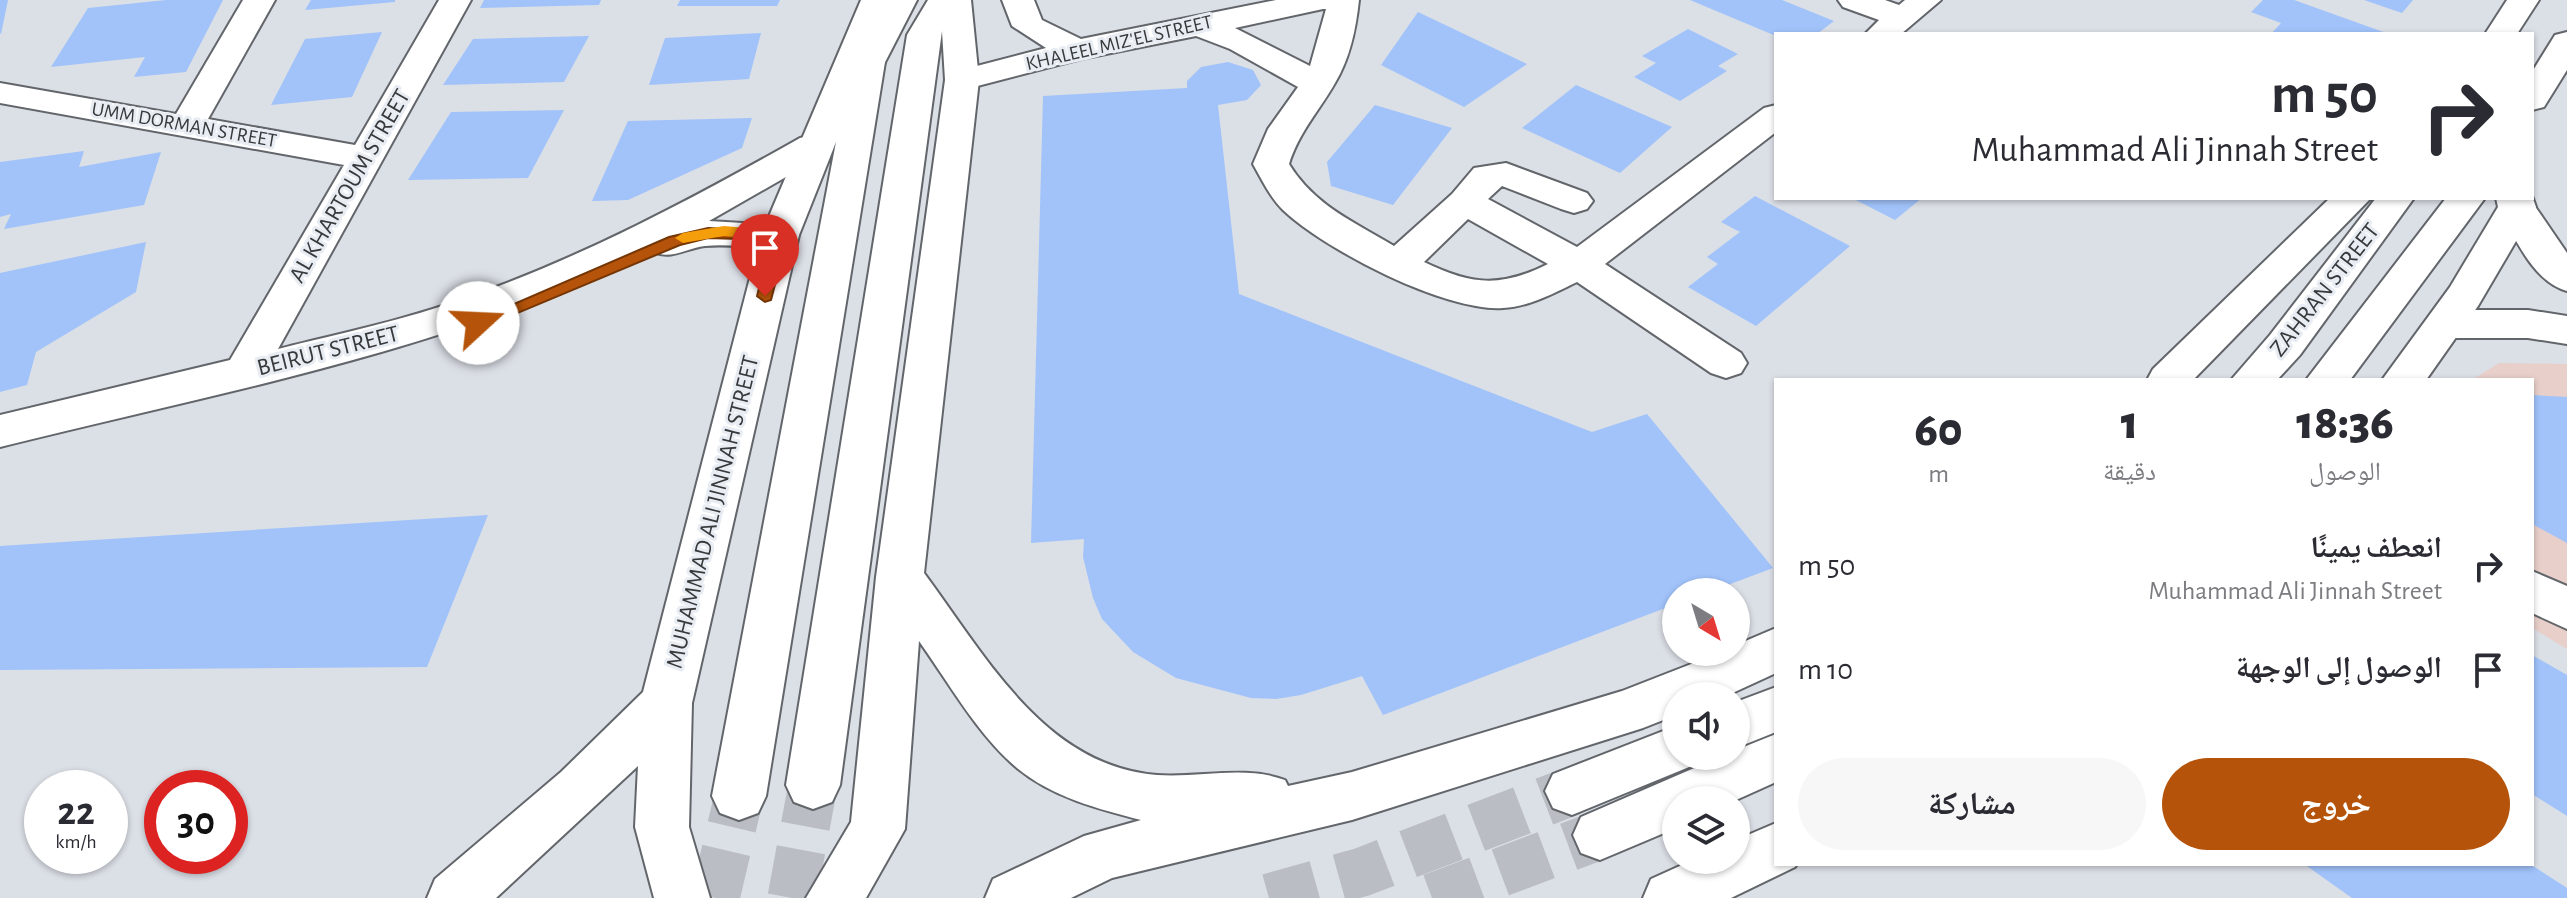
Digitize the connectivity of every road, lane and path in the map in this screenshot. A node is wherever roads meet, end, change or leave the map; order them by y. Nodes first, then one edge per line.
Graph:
1 (259, 0) edge
2 (455, 0) edge
3 (878, 0) edge
4 (955, 0) edge
5 (1018, 0) edge
6 (1323, 0) edge
7 (1343, 0) edge
8 (1854, 0) edge
9 (2523, 0) edge
10 (922, 9) edge
11 (1903, 17) edge
12 (1196, 24) junction
13 (2502, 32) edge
14 (2567, 42) edge
15 (1078, 50) junction
16 (868, 65) junction
17 (962, 80) junction
18 (1317, 84) junction
19 (0, 93) edge
20 (2534, 97) edge
21 (1774, 117) edge
22 (187, 125) junction
23 (813, 146) junction
24 (367, 158) junction
25 (2350, 200) edge
26 (2394, 200) edge
27 (2464, 200) edge
28 (1574, 201) dead end
29 (1465, 202) junction
30 (2516, 202) edge
31 (780, 235) junction
32 (1578, 264) junction
33 (1397, 265) junction
34 (2567, 278) edge
35 (2448, 324) junction
36 (2567, 330) edge
37 (412, 338) junction
38 (1726, 363) dead end
39 (244, 372) junction
40 (2170, 378) edge
41 (2254, 378) edge
42 (2329, 378) edge
43 (2405, 378) edge
44 (0, 431) edge
45 (0, 449) edge
46 (900, 577) junction
47 (2534, 591) edge
48 (2567, 609) edge
49 (1774, 650) edge
50 (666, 703) junction
51 (1774, 710) edge
52 (1750, 719) edge
53 (1774, 758) edge
54 (1662, 759) edge
55 (813, 785) tunnel mouth
56 (1711, 786) edge
57 (739, 796) tunnel mouth
58 (1352, 796) junction
59 (1662, 803) edge
60 (1774, 850) edge
61 (455, 898) edge
62 (682, 898) edge
63 (834, 898) edge
64 (1013, 898) edge
65 (1671, 898) edge

1 - 22 main road
2 - 24 main road, AL KHARTOUM STREET
3 - 16 main road, MUHAMMAD ALI JINNAH STREET
3 - 23 main road, MUHAMMAD ALI JINNAH STREET
4 - 17 main road
5 - 15 main road
6 - 12 main road, KHALEEL MIZ'EL STREET
7 - 18 main road
8 - 11 main road
9 - 13 main road
10 - 16 main road
10 - 55 main road
12 - 15 main road, KHALEEL MIZ'EL STREET
12 - 18 main road
14 - 20 main road
15 - 17 main road, KHALEEL MIZ'EL STREET
16 - 57 main road, MUHAMMAD ALI JINNAH STREET
17 - 46 main road
18 - 33 main road
19 - 22 main road, UMM DORMAN STREET
21 - 32 main road
22 - 24 main road, UMM DORMAN STREET
23 - 31 main road, MUHAMMAD ALI JINNAH STREET
23 - 37 main road, BEIRUT STREET
24 - 39 main road, AL KHARTOUM STREET
25 - 40 main road
26 - 41 main road, ZAHRAN STREET
27 - 42 main road
28 - 29 main road
29 - 32 main road
29 - 33 main road
30 - 34 main road
30 - 35 main road
31 - 37 main road, BEIRUT STREET
31 - 50 main road, MUHAMMAD ALI JINNAH STREET
32 - 33 main road
32 - 38 main road
35 - 36 main road
35 - 43 main road
37 - 39 main road, BEIRUT STREET
37 - 45 main road, BEIRUT STREET
39 - 44 main road, BEIRUT STREET
46 - 58 main road
46 - 63 main road
47 - 48 main road
49 - 58 main road
50 - 61 main road
50 - 62 main road, MUHAMMAD ALI JINNAH STREET
51 - 52 main road
53 - 56 main road
54 - 59 main road
58 - 64 main road
60 - 65 main road

